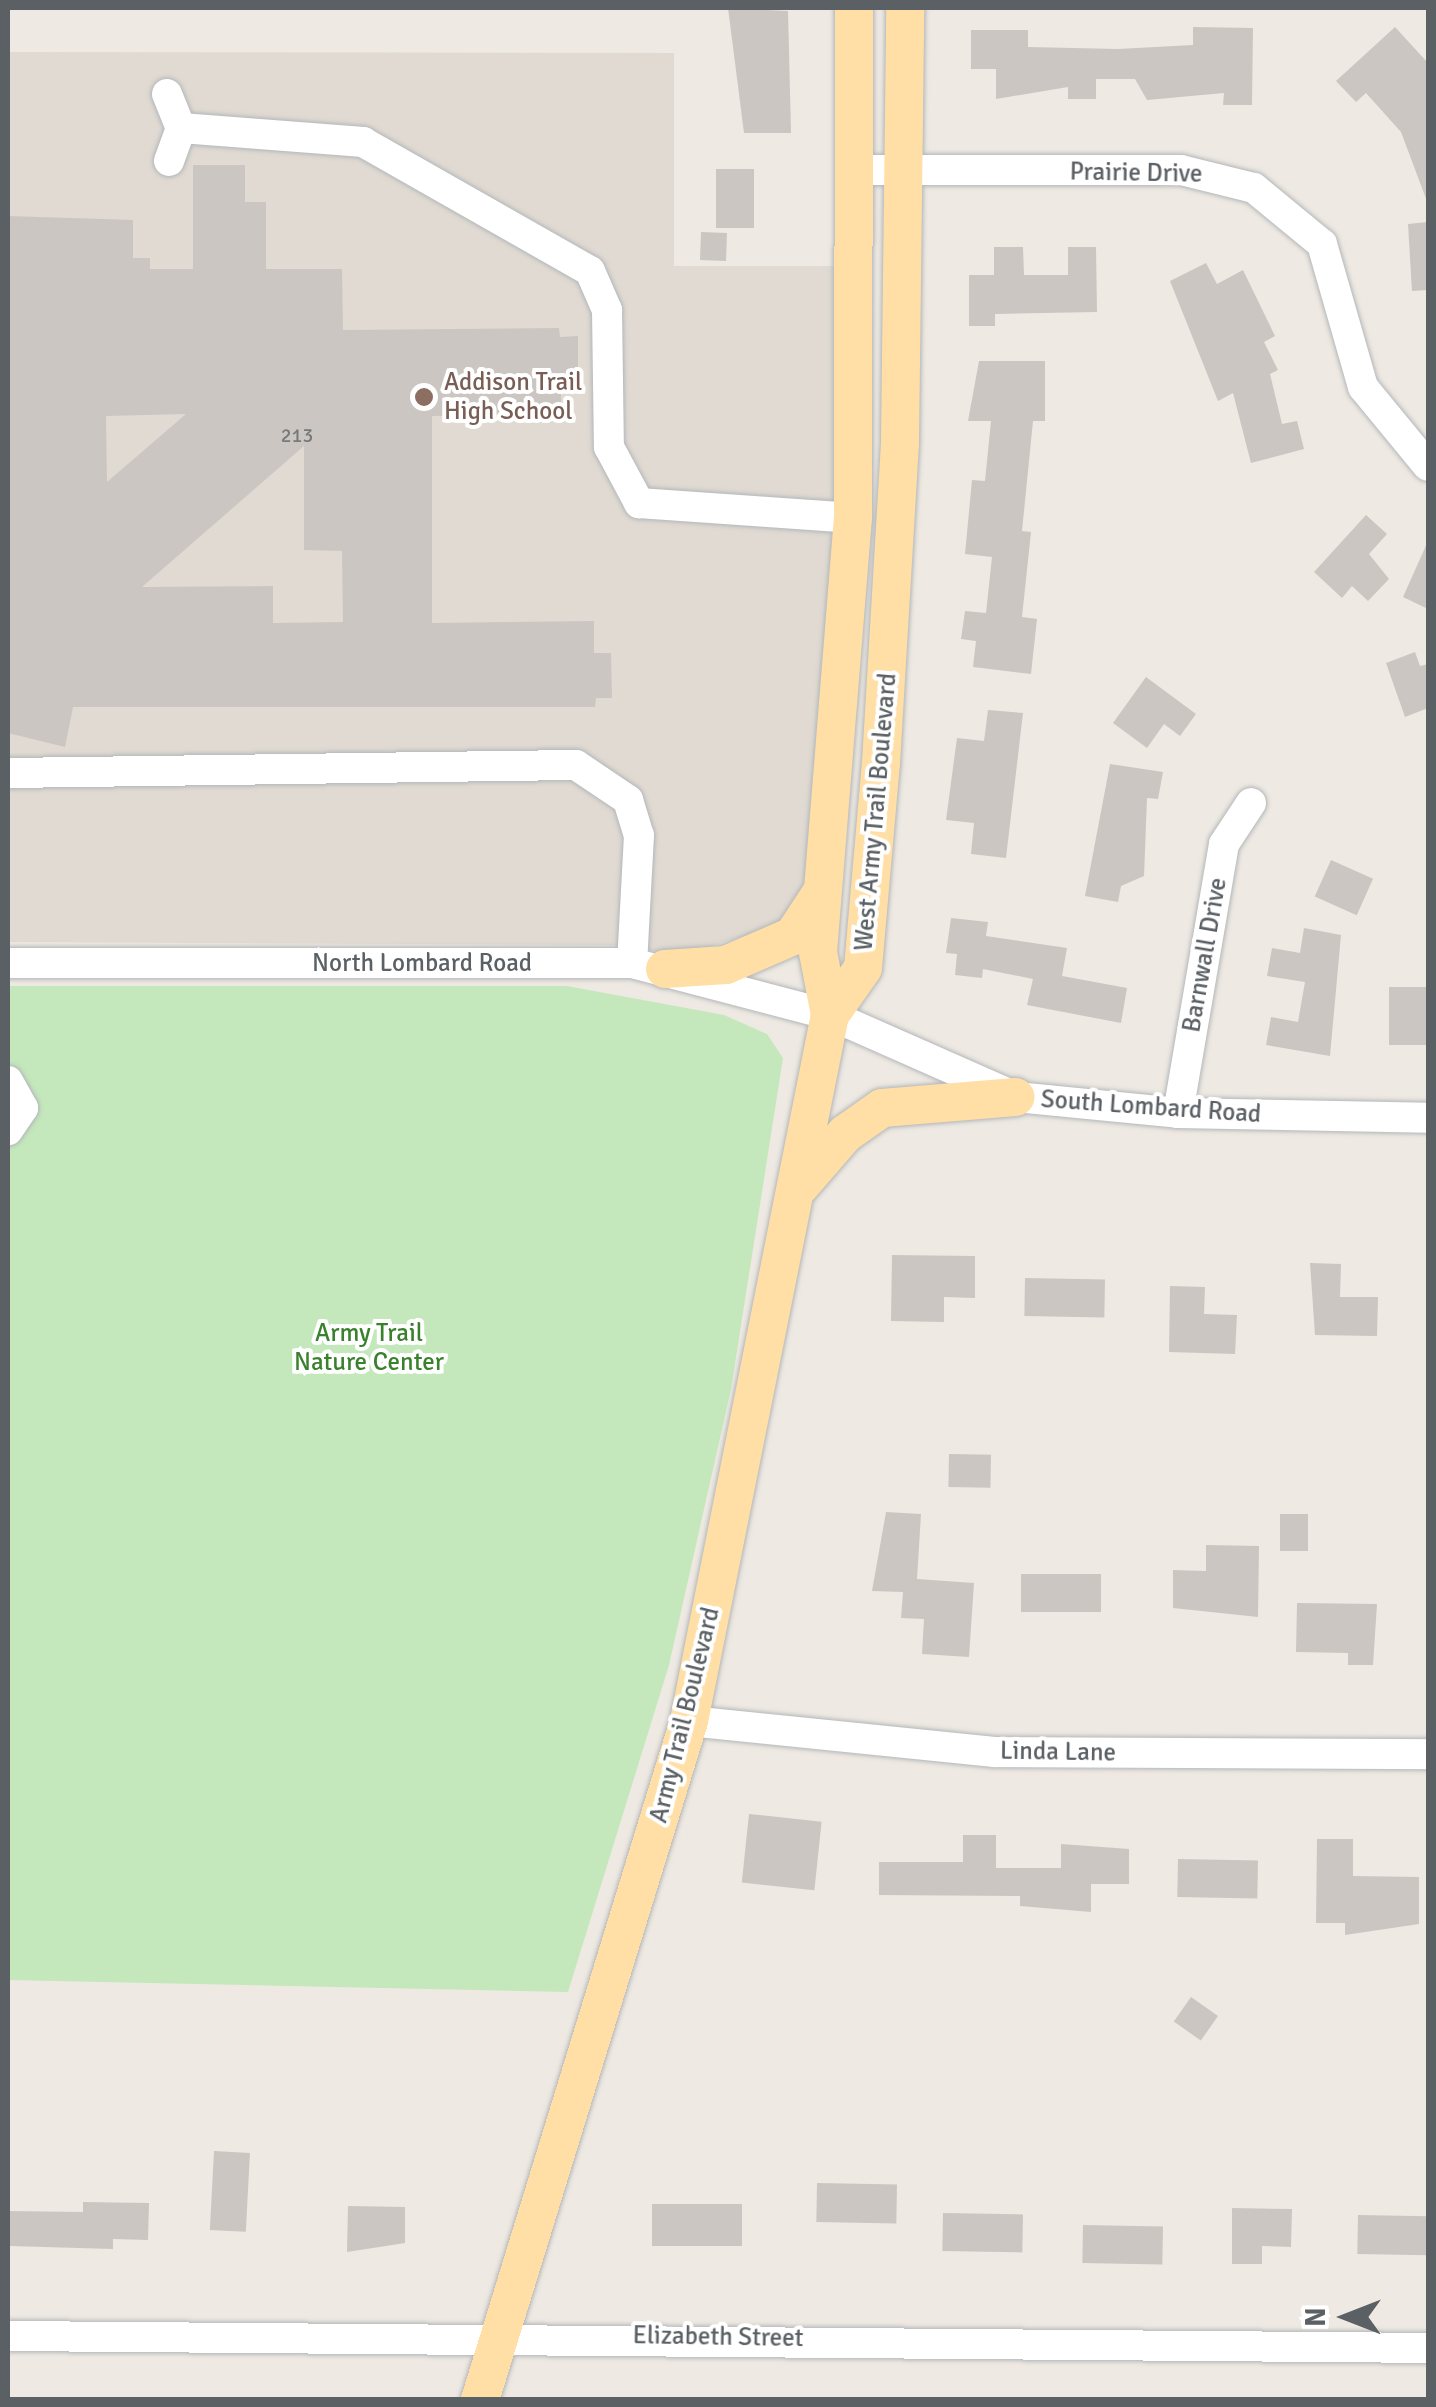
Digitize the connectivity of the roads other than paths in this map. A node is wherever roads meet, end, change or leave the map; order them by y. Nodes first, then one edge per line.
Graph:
1 (854, 8) edge
2 (904, 8) edge
3 (167, 94) dead end
4 (181, 128) junction
5 (169, 161) dead end
6 (854, 170) junction
7 (904, 172) junction
8 (1428, 466) edge
9 (852, 518) junction
10 (894, 523) junction
11 (8, 772) edge
12 (1251, 803) dead end
13 (823, 891) junction
14 (8, 963) edge
15 (649, 966) junction
16 (830, 1016) junction
17 (8, 1080) edge
18 (1016, 1097) junction
19 (1178, 1114) junction
20 (1428, 1118) edge
21 (8, 1130) edge
22 (798, 1188) junction
23 (690, 1721) junction
24 (1428, 1754) edge
25 (8, 2336) edge
26 (499, 2340) junction
27 (1428, 2348) edge
28 (480, 2400) edge

1 - 6 main road, West Army Trail Boulevard
2 - 7 main road, West Army Trail Boulevard
3 - 4 street
4 - 5 street
4 - 9 street
6 - 7 street, Prairie Drive
6 - 9 main road, West Army Trail Boulevard
7 - 8 street, Prairie Drive
7 - 10 main road, West Army Trail Boulevard
9 - 10 main road
9 - 13 main road, West Army Trail Boulevard
10 - 16 main road, West Army Trail Boulevard
11 - 15 street
12 - 19 street, Barnwall Drive
13 - 15 main road
13 - 16 main road, West Army Trail Boulevard
14 - 15 street, North Lombard Road
15 - 16 street, North Lombard Road
16 - 18 street, South Lombard Road
16 - 22 main road, Army Trail Boulevard
17 - 21 street
18 - 19 street, South Lombard Road
18 - 22 main road
19 - 20 street, South Lombard Road
22 - 23 main road, Army Trail Boulevard
23 - 24 street, Linda Lane
23 - 26 main road, Army Trail Boulevard
25 - 26 street, Elizabeth Street
26 - 27 street, Elizabeth Street
26 - 28 main road, Army Trail Boulevard

